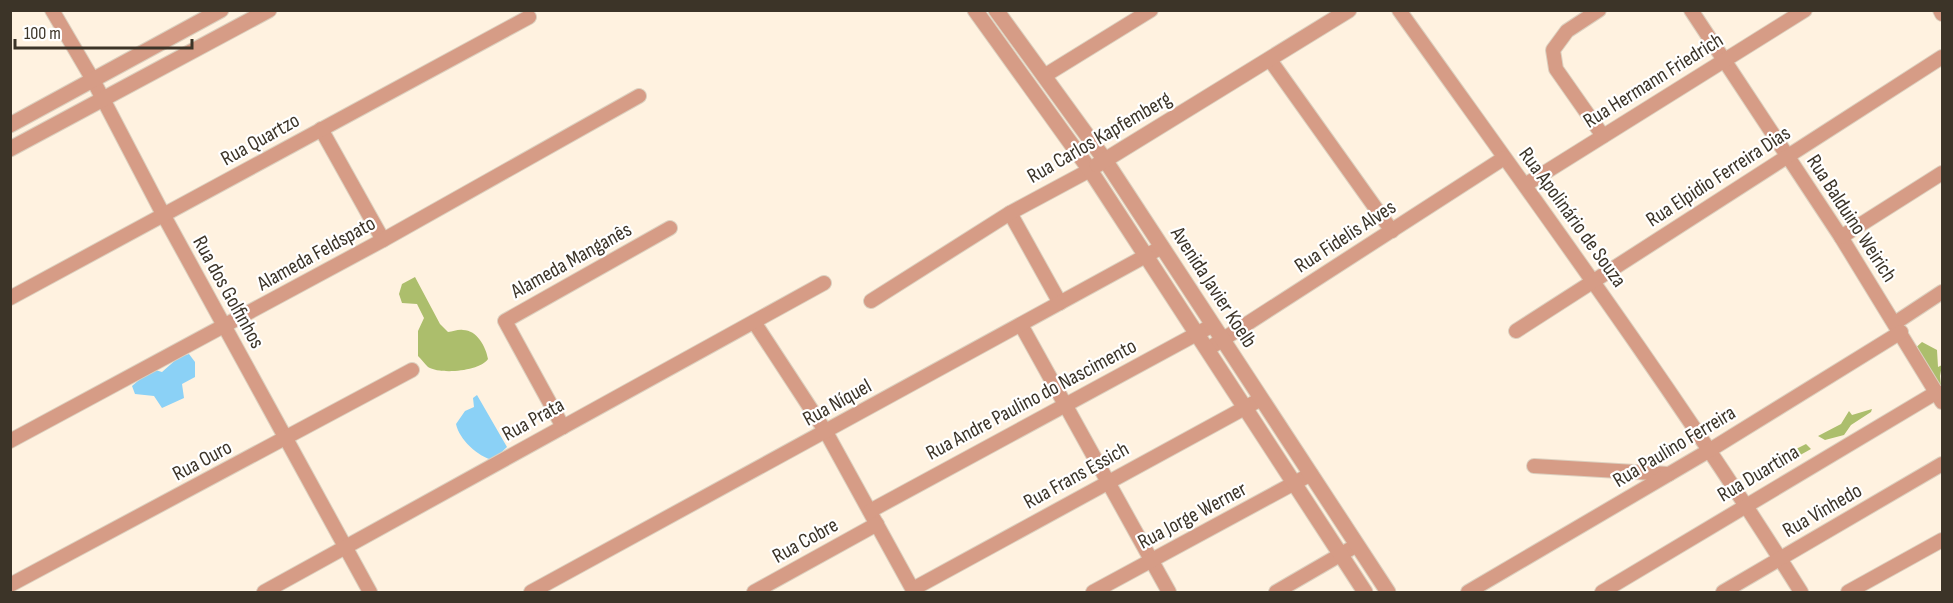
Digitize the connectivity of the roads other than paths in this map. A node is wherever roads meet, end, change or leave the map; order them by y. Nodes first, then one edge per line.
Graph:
1 (52, 10) edge
2 (221, 10) edge
3 (269, 10) edge
4 (975, 10) edge
5 (996, 10) edge
6 (1150, 10) edge
7 (1349, 10) edge
8 (1399, 10) edge
9 (1599, 10) edge
10 (1691, 10) edge
11 (1804, 10) edge
12 (529, 17) dead end
13 (1942, 57) edge
14 (1270, 60) junction
15 (1723, 61) junction
16 (1044, 76) junction
17 (93, 80) junction
18 (639, 96) dead end
19 (103, 100) junction
20 (10, 125) edge
21 (321, 129) junction
22 (1603, 136) junction
23 (10, 149) edge
24 (1787, 156) junction
25 (1504, 158) junction
26 (1106, 160) junction
27 (1090, 170) junction
28 (1942, 173) edge
29 (1525, 185) junction
30 (1010, 213) junction
31 (164, 216) junction
32 (670, 228) dead end
33 (1392, 231) junction
34 (1841, 237) junction
35 (383, 240) junction
36 (1162, 248) junction
37 (1147, 256) junction
38 (1593, 281) junction
39 (824, 283) dead end
40 (1942, 292) edge
41 (10, 298) edge
42 (871, 301) dead end
43 (1060, 303) junction
44 (754, 321) junction
45 (1020, 325) junction
46 (1213, 325) junction
47 (225, 327) junction
48 (1898, 328) junction
49 (1516, 331) dead end
50 (1197, 333) junction
51 (1223, 340) junction
52 (1208, 349) junction
53 (412, 370) dead end
54 (1940, 397) edge
55 (1261, 399) junction
56 (1065, 405) junction
57 (1246, 408) junction
58 (563, 427) junction
59 (826, 432) junction
60 (285, 439) junction
61 (10, 441) edge
62 (1710, 450) junction
63 (1942, 464) edge
64 (1534, 466) dead end
65 (1311, 474) junction
66 (1669, 474) junction
67 (1107, 482) junction
68 (1296, 484) junction
69 (1746, 505) junction
70 (870, 511) junction
71 (877, 524) junction
72 (1942, 540) edge
73 (1357, 545) junction
74 (345, 548) junction
75 (1341, 555) junction
76 (1780, 559) junction
77 (1151, 561) junction
78 (10, 585) edge
79 (914, 591) edge
80 (264, 592) edge
81 (370, 592) edge
82 (531, 592) edge
83 (754, 592) edge
84 (1093, 592) edge
85 (1169, 592) edge
86 (1276, 592) edge
87 (1365, 592) edge
88 (1388, 592) edge
89 (1468, 592) edge
90 (1602, 592) edge
91 (1723, 592) edge
92 (1801, 592) edge
93 (1848, 592) edge

1 - 17 street, Rua dos Golfinhos
2 - 17 street
3 - 19 street
4 - 27 street, Avenida Javier Koelb
5 - 16 street, Avenida Javier Koelb
6 - 16 street
7 - 14 street, Rua Carlos Kapfemberg
8 - 25 street, Rua Apolinário de Souza
9 - 22 street
10 - 15 street, Rua Balduino Weirich
11 - 15 street, Rua Hermann Friedrich
12 - 21 street, Rua Quartzo
13 - 24 street, Rua Elpidio Ferreira Dias
14 - 26 street, Rua Carlos Kapfemberg
14 - 33 street
15 - 22 street, Rua Hermann Friedrich
15 - 24 street, Rua Balduino Weirich
16 - 26 street, Avenida Javier Koelb
17 - 19 street, Rua dos Golfinhos
17 - 20 street
18 - 35 street, Alameda Feldspato
19 - 23 street
19 - 31 street, Rua dos Golfinhos
21 - 31 street, Rua Quartzo
21 - 35 street
22 - 29 street, Rua Hermann Friedrich
24 - 34 street, Rua Balduino Weirich
24 - 38 street, Rua Elpidio Ferreira Dias
25 - 29 street, Rua Apolinário de Souza
25 - 33 street, Rua Fidelis Alves
26 - 27 street, Rua Carlos Kapfemberg
26 - 36 street, Avenida Javier Koelb
27 - 30 street, Rua Carlos Kapfemberg
27 - 37 street, Avenida Javier Koelb
28 - 34 street
29 - 38 street, Rua Apolinário de Souza
30 - 42 street, Rua Carlos Kapfemberg
30 - 43 street
31 - 41 street, Rua Quartzo
31 - 47 street, Rua dos Golfinhos
32 - 58 street, Alameda Manganês
33 - 51 street, Rua Fidelis Alves
34 - 48 street, Rua Balduino Weirich
35 - 47 street, Alameda Feldspato
36 - 37 street, Rua Níquel
36 - 46 street, Avenida Javier Koelb
37 - 43 street, Rua Níquel
37 - 50 street, Avenida Javier Koelb
38 - 49 street, Rua Elpidio Ferreira Dias
38 - 62 street, Rua Apolinário de Souza
39 - 44 street, Rua Prata
40 - 48 street, Rua Paulino Ferreira
43 - 45 street, Rua Níquel
44 - 58 street, Rua Prata
44 - 59 street
45 - 56 street
45 - 59 street, Rua Níquel
46 - 50 street, Rua Andre Paulino do Nascimento
46 - 51 street, Avenida Javier Koelb
47 - 60 street, Rua dos Golfinhos
47 - 61 street, Alameda Feldspato
48 - 54 street, Rua Balduino Weirich
48 - 62 street, Rua Paulino Ferreira
50 - 52 street, Avenida Javier Koelb
50 - 56 street, Rua Andre Paulino do Nascimento
51 - 52 street, Rua Fidelis Alves
51 - 55 street, Avenida Javier Koelb
52 - 57 street, Avenida Javier Koelb
53 - 60 street, Rua Ouro
54 - 69 street, Rua Duartina
55 - 57 street, Rua Frans Essich
55 - 65 street, Avenida Javier Koelb
56 - 67 street
56 - 70 street, Rua Andre Paulino do Nascimento
57 - 67 street, Rua Frans Essich
57 - 68 street, Avenida Javier Koelb
58 - 74 street, Rua Prata
59 - 70 street
59 - 82 street, Rua Níquel
60 - 74 street, Rua dos Golfinhos
60 - 78 street, Rua Ouro
62 - 66 street, Rua Paulino Ferreira
62 - 69 street, Rua Apolinário de Souza
63 - 76 street, Rua Vinhedo
64 - 66 street
65 - 68 street, Rua Jorge Werner
65 - 73 street, Avenida Javier Koelb
66 - 89 street, Rua Paulino Ferreira
67 - 77 street
67 - 79 street, Rua Frans Essich
68 - 75 street, Avenida Javier Koelb
68 - 77 street, Rua Jorge Werner
69 - 76 street, Rua Apolinário de Souza
69 - 90 street, Rua Duartina
70 - 71 street
71 - 79 street
71 - 83 street, Rua Cobre
72 - 93 street
73 - 75 street
73 - 88 street, Avenida Javier Koelb
74 - 80 street, Rua Prata
74 - 81 street, Rua dos Golfinhos
75 - 86 street
75 - 87 street, Avenida Javier Koelb
76 - 91 street, Rua Vinhedo
76 - 92 street, Rua Apolinário de Souza
77 - 84 street, Rua Jorge Werner
77 - 85 street

